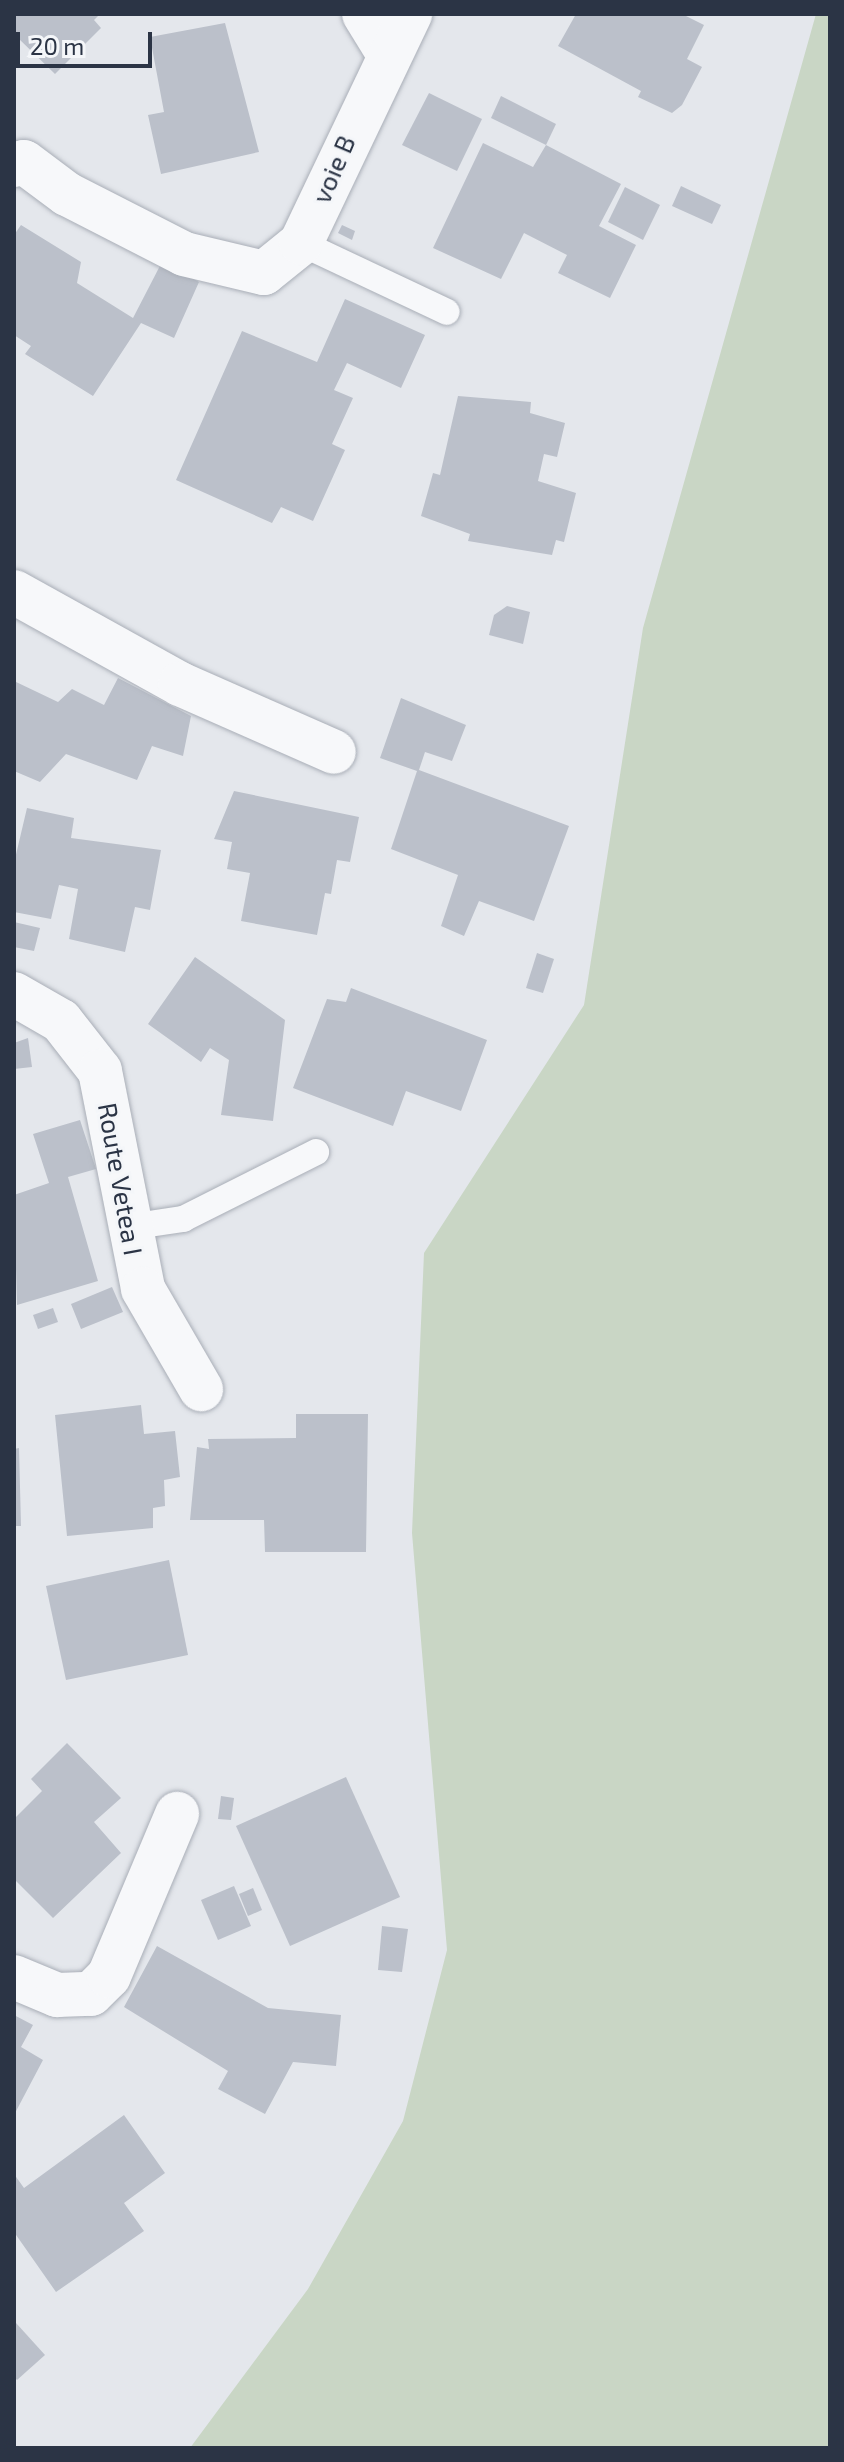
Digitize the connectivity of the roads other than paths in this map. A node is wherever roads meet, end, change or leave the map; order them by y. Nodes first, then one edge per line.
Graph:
1 (364, 14) edge
2 (410, 14) edge
3 (388, 53) junction
4 (14, 165) edge
5 (301, 243) junction
6 (447, 312) dead end
7 (14, 592) edge
8 (334, 752) dead end
9 (14, 994) edge
10 (316, 1152) dead end
11 (129, 1227) junction
12 (201, 1389) dead end
13 (177, 1814) dead end
14 (14, 1977) edge

1 - 3 street
2 - 3 street, voie B
3 - 5 street, voie B
4 - 5 street, voie B
5 - 6 lane
7 - 8 street
9 - 11 street, Route Vetea I
10 - 11 lane
11 - 12 street, Route Vetea I
13 - 14 street

